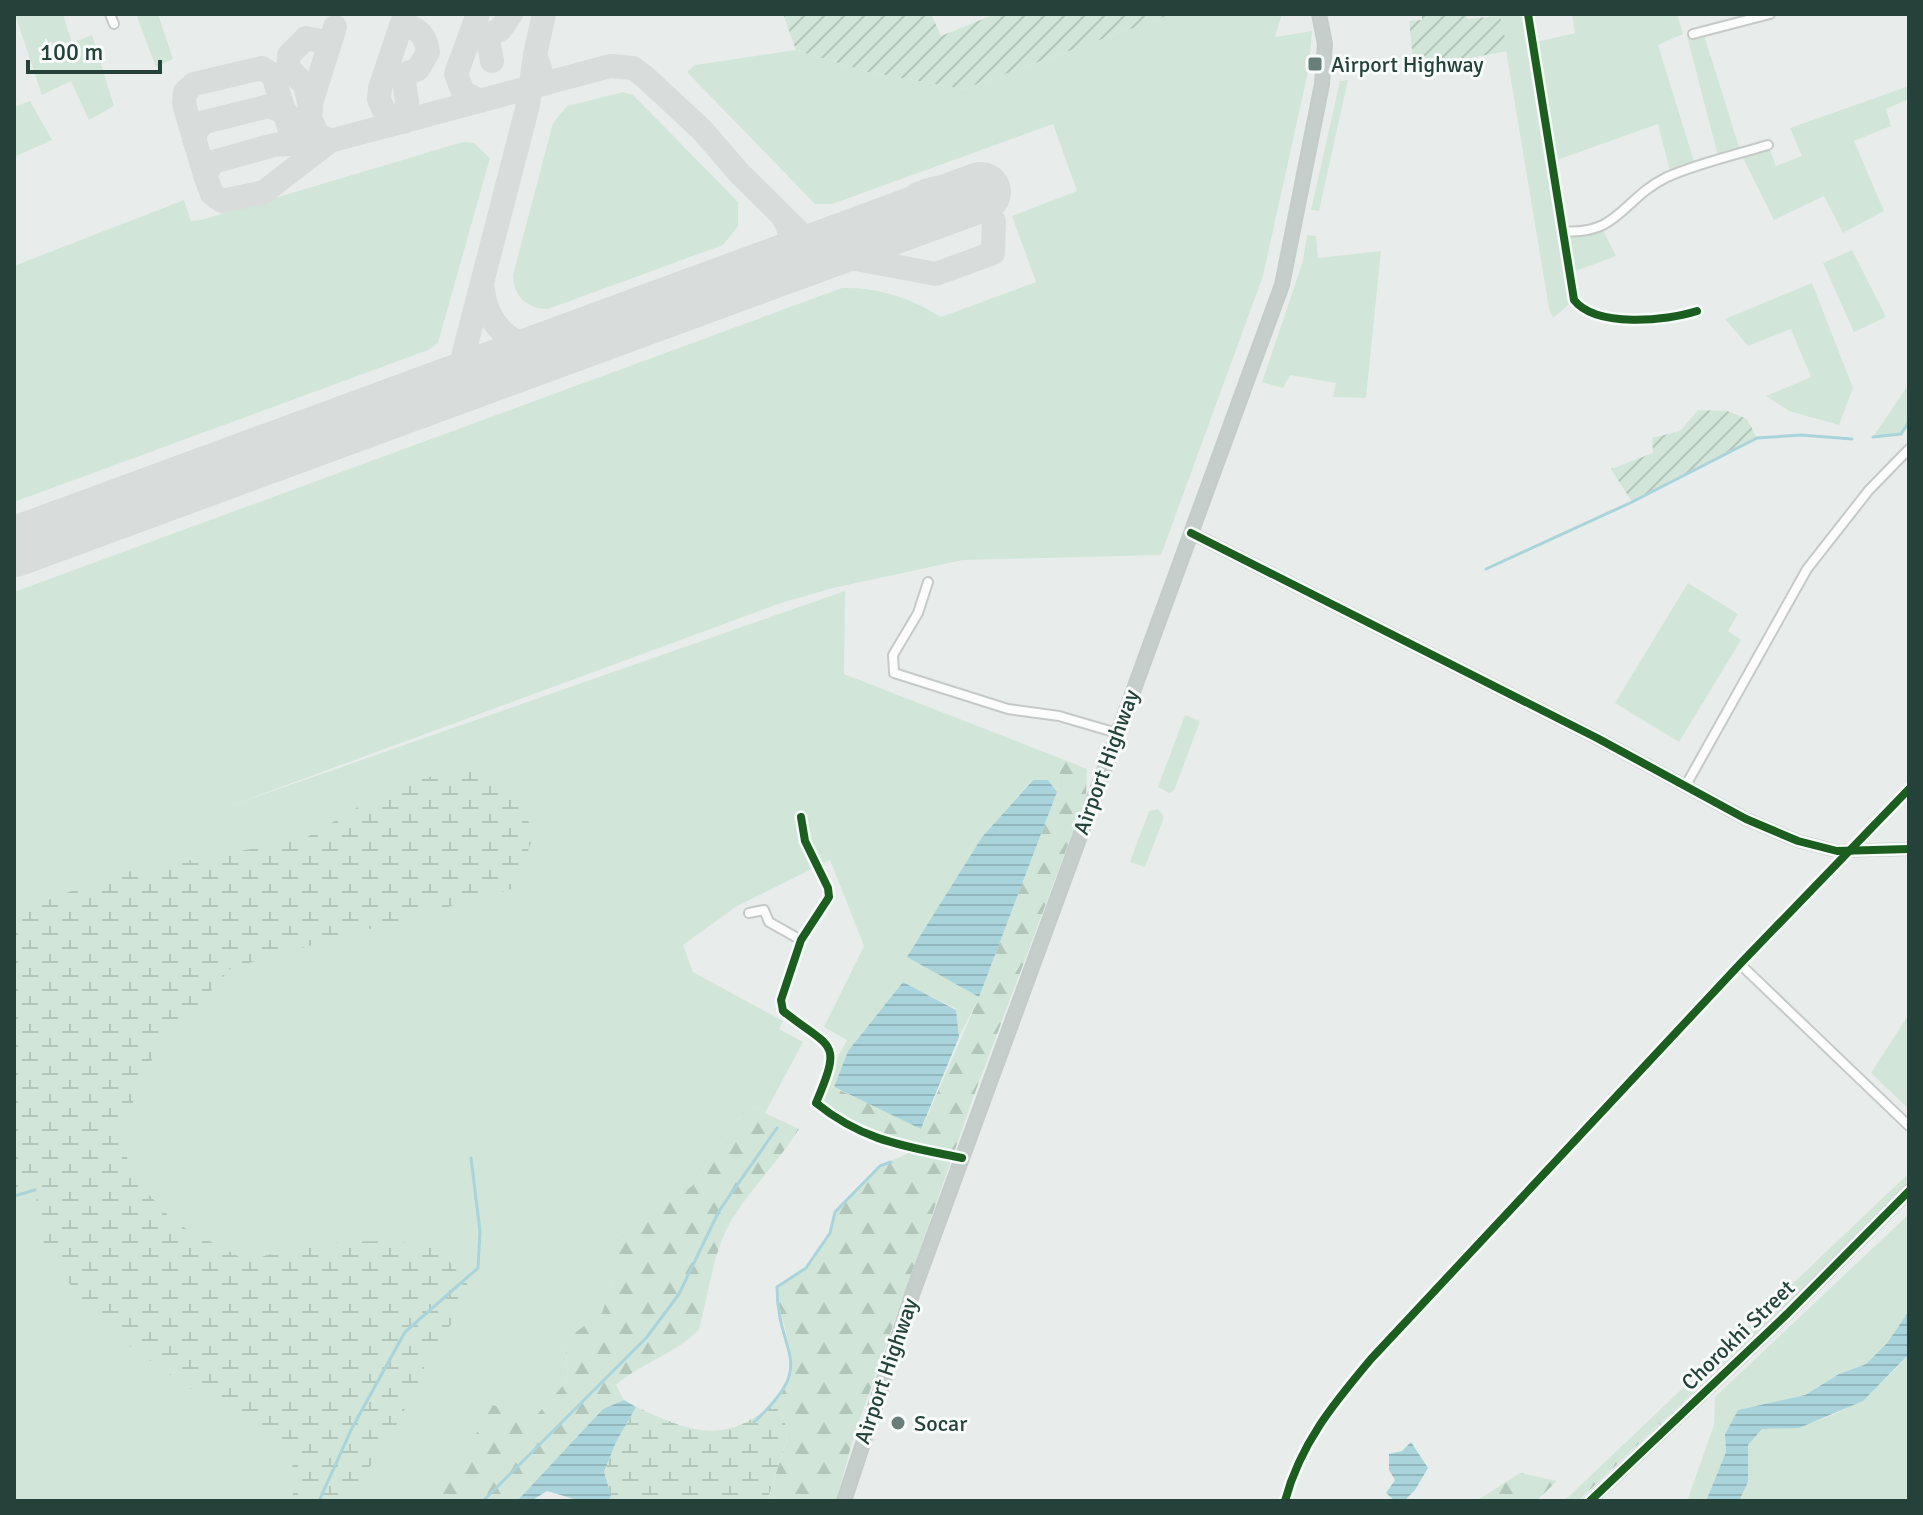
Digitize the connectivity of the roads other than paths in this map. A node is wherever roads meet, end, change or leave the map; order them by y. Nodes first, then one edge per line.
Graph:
1 (110, 14) edge
2 (1319, 14) edge
3 (1528, 14) edge
4 (1770, 14) edge
5 (114, 24) dead end
6 (1693, 34) dead end
7 (1768, 145) dead end
8 (1562, 231) junction
9 (1697, 311) dead end
10 (1909, 449) edge
11 (1191, 533) junction
12 (928, 582) dead end
13 (1117, 733) junction
14 (1686, 785) junction
15 (1909, 789) edge
16 (801, 817) dead end
17 (1909, 849) edge
18 (1850, 851) junction
19 (749, 913) dead end
20 (801, 940) junction
21 (1740, 964) junction
22 (1909, 1126) edge
23 (962, 1158) junction
24 (1909, 1191) edge
25 (844, 1501) edge
26 (1285, 1501) edge
27 (1590, 1501) edge

1 - 5 street
2 - 11 highway, Airport Highway
3 - 8 street
4 - 6 street
7 - 8 street
8 - 9 street
10 - 14 street
11 - 13 highway, Airport Highway
11 - 14 street
12 - 13 street
13 - 23 highway, Airport Highway
14 - 18 street
15 - 18 street
16 - 20 street
17 - 18 street
18 - 21 street
19 - 20 street
20 - 23 street
21 - 22 street
21 - 26 street
23 - 25 highway, Airport Highway
24 - 27 street, Chorokhi Street

